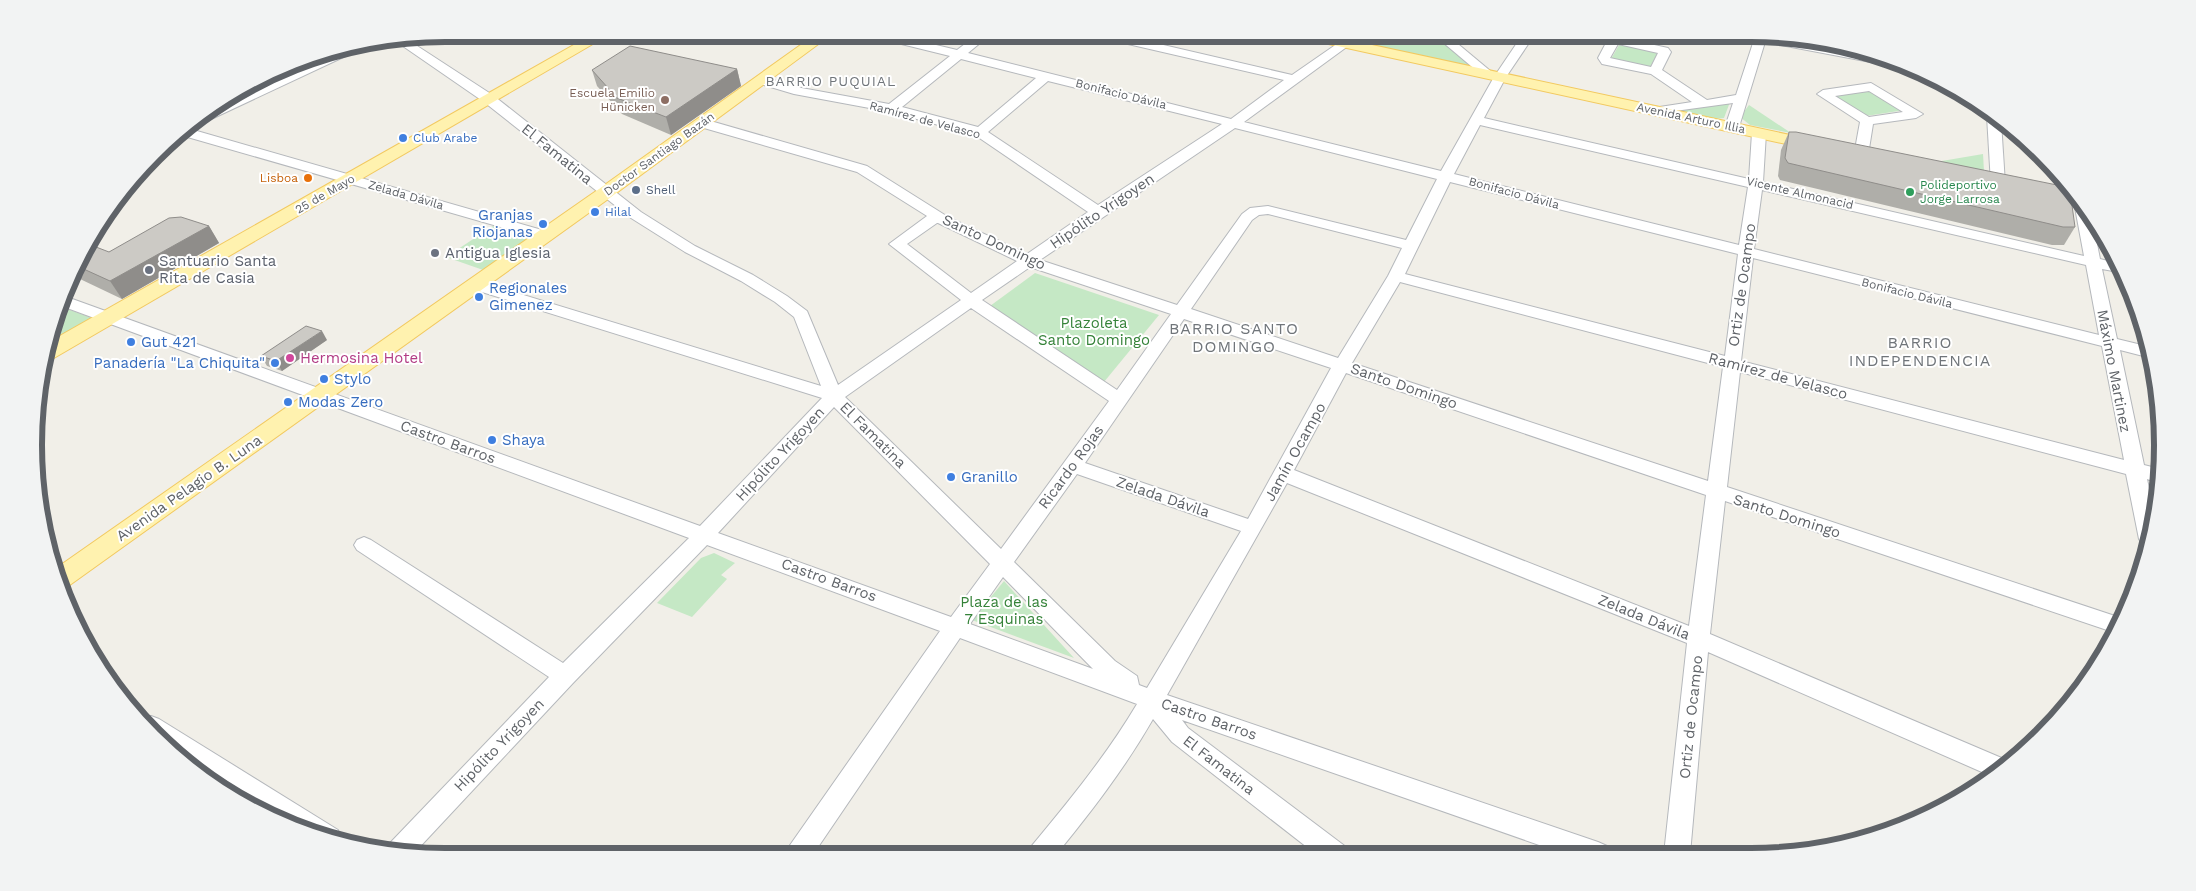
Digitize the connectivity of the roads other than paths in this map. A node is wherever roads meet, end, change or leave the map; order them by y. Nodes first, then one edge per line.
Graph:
1 (590, 42) edge
2 (814, 42) edge
3 (911, 42) edge
4 (975, 42) edge
5 (1137, 42) edge
6 (1339, 42) edge
7 (1449, 42) edge
8 (1522, 42) edge
9 (1608, 42) edge
10 (1629, 42) edge
11 (1759, 42) edge
12 (1344, 43) junction
13 (407, 44) edge
14 (1785, 44) edge
15 (961, 54) junction
16 (324, 62) edge
17 (1890, 68) edge
18 (1655, 71) junction
19 (1872, 73) junction
20 (1046, 76) junction
21 (1494, 76) junction
22 (1294, 78) junction
23 (761, 80) junction
24 (1742, 98) junction
25 (489, 99) junction
26 (1703, 103) junction
27 (892, 108) junction
28 (223, 109) edge
29 (1658, 111) junction
30 (1477, 120) junction
31 (1867, 121) junction
32 (1235, 122) junction
33 (702, 123) junction
34 (1995, 125) edge
35 (1732, 127) junction
36 (980, 132) junction
37 (1760, 133) junction
38 (191, 134) edge
39 (1861, 155) junction
40 (1881, 160) edge
41 (1446, 175) junction
42 (351, 179) junction
43 (1978, 180) edge
44 (1756, 183) junction
45 (1998, 184) junction
46 (606, 193) junction
47 (2069, 199) edge
48 (1098, 212) junction
49 (937, 216) junction
50 (2086, 222) edge
51 (544, 235) junction
52 (1411, 246) junction
53 (1746, 253) junction
54 (1029, 261) junction
55 (2094, 262) junction
56 (2111, 266) edge
57 (1396, 276) junction
58 (475, 285) junction
59 (972, 301) junction
60 (69, 302) edge
61 (1180, 312) junction
62 (109, 317) junction
63 (2108, 343) junction
64 (54, 348) edge
65 (2142, 351) edge
66 (1342, 365) junction
67 (1732, 365) junction
68 (320, 396) junction
69 (834, 396) junction
70 (1119, 400) junction
71 (1074, 466) junction
72 (2134, 469) junction
73 (1284, 474) junction
74 (2153, 474) edge
75 (1718, 493) junction
76 (2146, 523) edge
77 (1253, 528) junction
78 (705, 534) junction
79 (364, 544) dead end
80 (1002, 561) junction
81 (64, 576) edge
82 (2113, 623) edge
83 (956, 626) junction
84 (1700, 639) junction
85 (565, 676) junction
86 (1150, 699) junction
87 (168, 737) edge
88 (1995, 766) edge
89 (306, 823) edge
90 (404, 846) edge
91 (803, 848) edge
92 (1046, 848) edge
93 (1328, 848) edge
94 (1581, 848) edge
95 (1678, 848) edge

1 - 25 main road, 25 de Mayo
2 - 23 main road, Doctor Santiago Bazán
3 - 15 street, Bonifacio Dávila
4 - 15 street
5 - 22 street
6 - 12 main road, Avenida Arturo Illia
7 - 21 street
8 - 21 street, Jamín Ocampo
9 - 18 street
10 - 18 street
11 - 24 street
12 - 21 main road, Avenida Arturo Illia
12 - 22 street, Hipólito Yrigoyen
13 - 25 street, El Famatina
14 - 19 street
15 - 20 street, Bonifacio Dávila
15 - 27 street
16 - 28 street
17 - 19 street
18 - 26 street
19 - 31 street
19 - 31 street
20 - 32 street, Bonifacio Dávila
20 - 36 street
21 - 29 main road, Avenida Arturo Illia
21 - 30 street, Jamín Ocampo
22 - 32 street, Hipólito Yrigoyen
23 - 27 street, Ramírez de Velasco
23 - 33 main road, Doctor Santiago Bazán
24 - 26 street
24 - 35 street
25 - 42 main road, 25 de Mayo
25 - 46 street, El Famatina
26 - 29 street
27 - 36 street, Ramírez de Velasco
29 - 35 main road, Avenida Arturo Illia
30 - 41 street, Jamín Ocampo
30 - 44 street, Vicente Almonacid
31 - 39 street
32 - 41 street, Bonifacio Dávila
32 - 48 street, Hipólito Yrigoyen
33 - 46 main road, Doctor Santiago Bazán
33 - 49 street, Santo Domingo
34 - 45 street
35 - 37 main road, Avenida Arturo Illia
36 - 48 street, Ramírez de Velasco
37 - 39 main road, Avenida Arturo Illia
37 - 44 street, Ortiz de Ocampo
38 - 42 street, Zelada Dávila
39 - 40 main road, Avenida Arturo Illia
41 - 52 street, Jamín Ocampo
41 - 53 street, Bonifacio Dávila
42 - 51 street, Zelada Dávila
42 - 62 main road, 25 de Mayo
43 - 45 main road
44 - 53 street, Ortiz de Ocampo
44 - 55 street, Vicente Almonacid
45 - 47 main road
46 - 51 main road, Doctor Santiago Bazán
46 - 69 street, El Famatina
48 - 54 street, Hipólito Yrigoyen
49 - 54 street, Santo Domingo
49 - 59 street
50 - 55 street, Máximo Martinez
51 - 58 main road, Doctor Santiago Bazán
52 - 57 street, Jamín Ocampo
52 - 61 street, Ricardo Rojas
53 - 63 street, Bonifacio Dávila
53 - 67 street, Ortiz de Ocampo
54 - 59 street, Hipólito Yrigoyen
54 - 61 street, Santo Domingo
55 - 56 street, Vicente Almonacid
55 - 63 street, Máximo Martinez
57 - 66 street, Jamín Ocampo
57 - 67 street, Ramírez de Velasco
58 - 68 main road, Doctor Santiago Bazán
58 - 69 street
59 - 69 street, Hipólito Yrigoyen
59 - 70 street
60 - 62 street, Castro Barros
61 - 66 street, Santo Domingo
61 - 70 street, Ricardo Rojas
62 - 64 main road, 25 de Mayo
62 - 68 street, Castro Barros
63 - 65 street, Bonifacio Dávila
63 - 72 street, Máximo Martinez
66 - 73 street, Jamín Ocampo
66 - 75 street, Santo Domingo
67 - 72 street, Ramírez de Velasco
67 - 75 street, Ortiz de Ocampo
68 - 78 street, Castro Barros
68 - 81 main road, Avenida Pelagio B. Luna
69 - 78 street, Hipólito Yrigoyen
69 - 80 street, El Famatina
70 - 71 street, Ricardo Rojas
71 - 77 street, Zelada Dávila
71 - 80 street, Ricardo Rojas
72 - 74 street, Ramírez de Velasco
72 - 76 street, Máximo Martinez
73 - 77 street, Jamín Ocampo
73 - 84 street, Zelada Dávila
75 - 82 street, Santo Domingo
75 - 84 street, Ortiz de Ocampo
77 - 86 street, Jamín Ocampo
78 - 83 street, Castro Barros
78 - 85 street, Hipólito Yrigoyen
79 - 85 street
80 - 83 street, Ricardo Rojas
80 - 86 street, El Famatina
83 - 86 street, Castro Barros
83 - 91 street, Ricardo Rojas
84 - 88 street, Zelada Dávila
84 - 95 street, Ortiz de Ocampo
85 - 90 street, Hipólito Yrigoyen
86 - 92 street, Jamín Ocampo
86 - 93 street, El Famatina
86 - 94 street, Castro Barros
87 - 89 street

